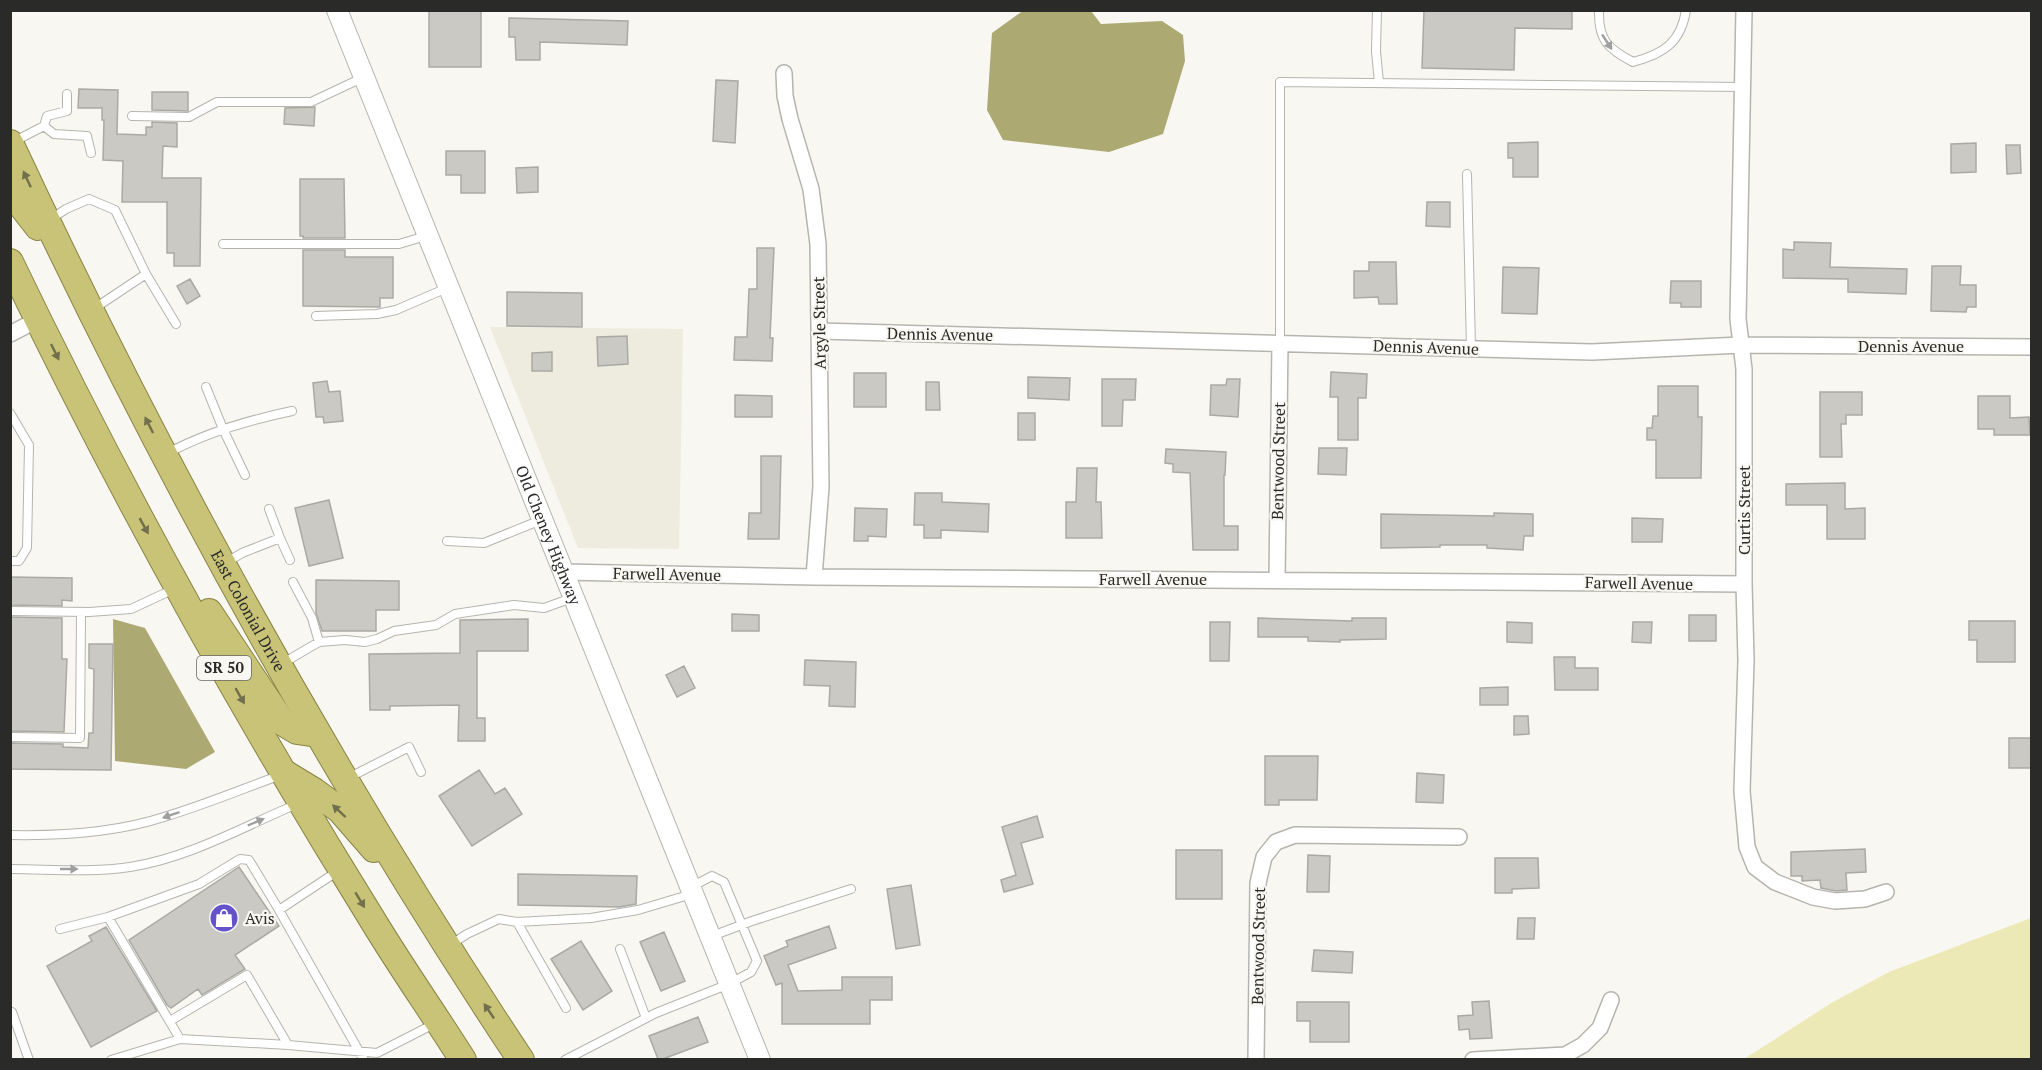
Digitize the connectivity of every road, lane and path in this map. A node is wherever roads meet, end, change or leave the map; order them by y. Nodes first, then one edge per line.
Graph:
1 (337, 10) edge
2 (1377, 10) edge
3 (1599, 10) edge
4 (1686, 10) edge
5 (1744, 10) edge
6 (783, 73) dead end
7 (364, 77) junction
8 (1379, 82) junction
9 (1743, 87) junction
10 (67, 94) dead end
11 (132, 116) dead end
12 (44, 126) junction
13 (10, 143) edge
14 (91, 153) dead end
15 (1467, 174) dead end
16 (10, 191) edge
17 (47, 221) junction
18 (427, 235) junction
19 (224, 244) dead end
20 (10, 262) edge
21 (70, 270) junction
22 (146, 274) junction
23 (448, 287) junction
24 (91, 311) junction
25 (316, 316) dead end
26 (39, 320) junction
27 (176, 324) dead end
28 (820, 332) junction
29 (10, 334) edge
30 (1280, 343) junction
31 (1741, 345) junction
32 (2031, 347) edge
33 (1471, 348) junction
34 (206, 387) dead end
35 (292, 411) dead end
36 (10, 413) edge
37 (224, 429) junction
38 (164, 455) junction
39 (245, 475) dead end
40 (269, 509) dead end
41 (542, 520) junction
42 (280, 538) junction
43 (447, 541) dead end
44 (290, 560) dead end
45 (10, 561) edge
46 (223, 565) junction
47 (563, 572) junction
48 (814, 577) junction
49 (1277, 580) junction
50 (293, 582) dead end
51 (1744, 584) junction
52 (181, 593) junction
53 (574, 598) junction
54 (10, 611) edge
55 (81, 612) junction
56 (319, 642) junction
57 (279, 665) junction
58 (318, 734) junction
59 (10, 737) edge
60 (421, 772) dead end
61 (285, 773) junction
62 (346, 780) junction
63 (301, 802) junction
64 (10, 835) edge
65 (1459, 837) dead end
66 (10, 869) edge
67 (342, 869) junction
68 (851, 889) dead end
69 (692, 890) junction
70 (1886, 892) dead end
71 (419, 902) junction
72 (279, 910) junction
73 (108, 917) junction
74 (517, 922) junction
75 (743, 925) junction
76 (60, 929) dead end
77 (710, 937) junction
78 (447, 946) junction
79 (620, 949) dead end
80 (729, 984) junction
81 (1611, 1000) dead end
82 (566, 1008) dead end
83 (12, 1012) edge
84 (646, 1018) junction
85 (170, 1022) junction
86 (443, 1030) junction
87 (180, 1039) junction
88 (288, 1045) junction
89 (362, 1056) edge
90 (29, 1059) edge
91 (111, 1059) edge
92 (463, 1059) edge
93 (482, 1059) edge
94 (521, 1059) edge
95 (566, 1059) edge
96 (760, 1059) edge
97 (1256, 1059) edge
98 (1473, 1059) edge

1 - 7 street, Old Cheney Highway
2 - 8 lane
3 -> 4 lane
5 - 9 street, Curtis Street
6 - 28 street, Argyle Street
7 - 11 lane
7 - 18 street, Old Cheney Highway
8 - 9 lane
8 - 30 lane
9 - 31 street, Curtis Street
10 - 12 lane
12 - 13 lane
12 - 14 lane
17 -> 13 highway, East Colonial Drive / SR 50
15 - 33 lane
16 - 21 highway
17 - 21 highway, East Colonial Drive / SR 50
17 - 22 lane
18 - 19 lane
18 - 23 street, Old Cheney Highway
20 - 26 highway, SR 50
21 - 24 highway, East Colonial Drive / SR 50
22 - 24 lane
22 - 27 lane
23 - 25 lane
23 - 41 street, Old Cheney Highway
38 -> 24 highway, East Colonial Drive / SR 50
26 - 29 street
26 -> 52 highway, SR 50
28 - 30 street, Dennis Avenue
28 - 48 street, Argyle Street
30 - 33 street, Dennis Avenue
30 - 49 street, Bentwood Street
31 - 32 street, Dennis Avenue
31 - 33 street, Dennis Avenue
31 - 51 street, Curtis Street
34 - 37 lane
35 - 37 lane
36 - 45 lane
37 - 38 lane
37 - 39 lane
38 - 46 highway, East Colonial Drive / SR 50
40 - 42 lane
41 - 43 lane
41 - 47 street, Old Cheney Highway
42 - 44 lane
42 - 46 lane
46 - 57 highway, East Colonial Drive / SR 50
47 - 48 street, Farwell Avenue
47 - 53 street, Old Cheney Highway
48 - 49 street, Farwell Avenue
49 - 51 street, Farwell Avenue
50 - 56 lane
51 - 70 street, Curtis Street
52 - 55 lane
52 - 58 highway
52 -> 61 highway, SR 50
53 - 56 lane
53 - 69 street, Old Cheney Highway
54 - 55 lane
55 - 59 lane
56 - 57 lane
57 - 58 highway, East Colonial Drive / SR 50
58 - 62 highway, East Colonial Drive / SR 50
60 - 62 lane
61 - 63 highway, SR 50
61 -> 64 lane
71 -> 61 highway
62 - 71 highway, East Colonial Drive / SR 50
66 -> 63 lane
63 - 67 highway, SR 50
65 - 97 street, Bentwood Street
67 - 72 lane
67 -> 86 highway, SR 50
68 - 75 lane
69 - 74 lane
69 - 75 lane
69 - 77 street, Old Cheney Highway
71 - 78 highway, East Colonial Drive / SR 50
72 - 73 lane
72 - 89 lane
73 - 76 lane
73 - 85 lane
74 - 78 lane
74 - 82 lane
75 - 77 lane
75 - 80 lane
77 - 80 street, Old Cheney Highway
94 -> 78 highway, East Colonial Drive / SR 50
79 - 84 lane
80 - 84 lane
80 - 96 street, Old Cheney Highway
81 - 98 street
83 - 90 lane
84 - 95 lane
85 - 87 lane
85 - 88 lane
86 - 89 lane
86 - 92 highway, SR 50
86 - 93 highway
87 - 88 lane
87 - 91 lane
88 - 89 lane

